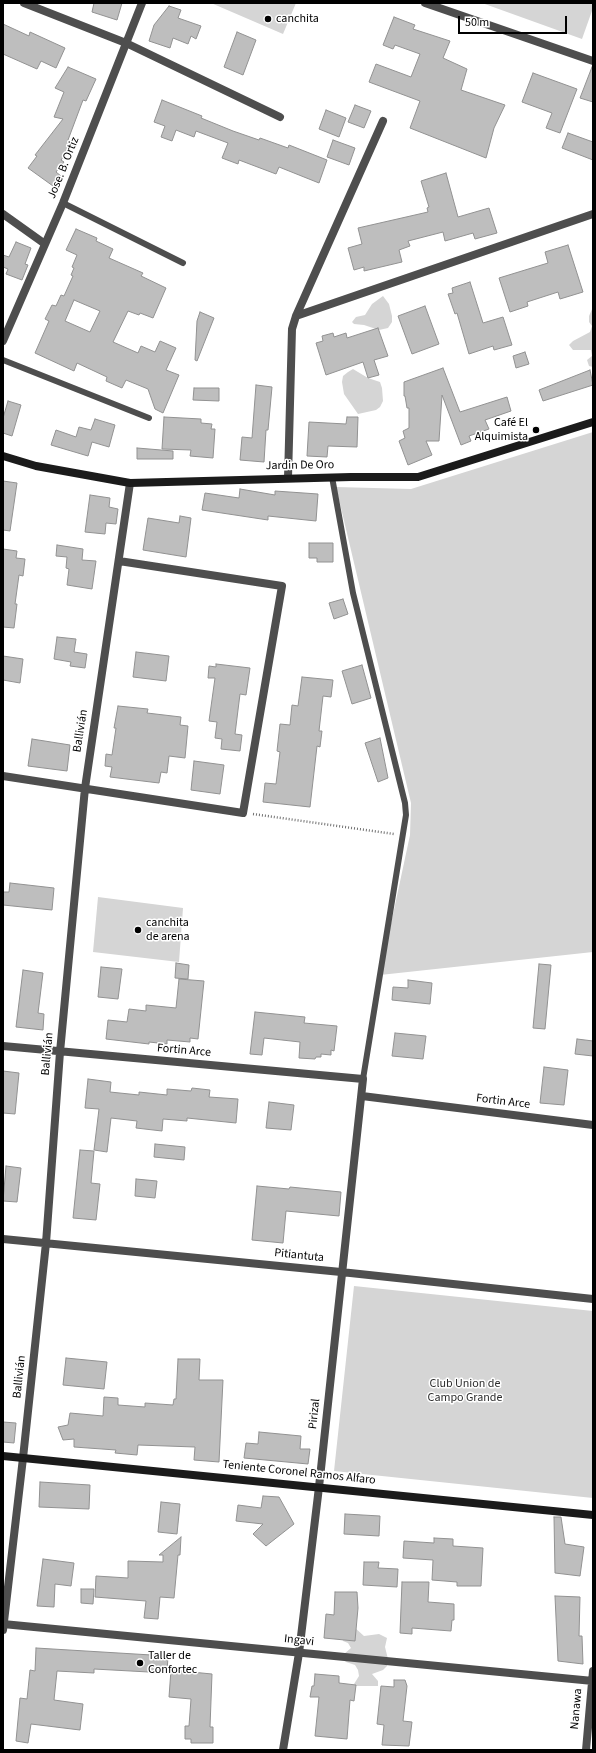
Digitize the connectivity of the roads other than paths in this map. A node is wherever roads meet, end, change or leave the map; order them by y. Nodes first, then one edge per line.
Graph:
1 (24, 3) edge
2 (142, 3) edge
3 (424, 3) edge
4 (126, 43) junction
5 (593, 60) edge
6 (280, 117) dead end
7 (383, 121) dead end
8 (63, 203) junction
9 (3, 214) edge
10 (593, 214) edge
11 (45, 244) junction
12 (183, 263) dead end
13 (296, 316) junction
14 (3, 341) edge
15 (3, 360) edge
16 (149, 418) dead end
17 (593, 422) edge
18 (3, 456) edge
19 (332, 477) junction
20 (288, 478) junction
21 (130, 483) junction
22 (119, 561) junction
23 (3, 776) edge
24 (84, 788) junction
25 (3, 1046) edge
26 (60, 1052) junction
27 (363, 1079) junction
28 (362, 1096) junction
29 (593, 1125) edge
30 (3, 1239) edge
31 (46, 1243) junction
32 (342, 1272) junction
33 (593, 1299) edge
34 (3, 1456) edge
35 (24, 1458) junction
36 (319, 1486) junction
37 (593, 1514) edge
38 (3, 1626) edge
39 (299, 1653) junction
40 (593, 1671) edge
41 (592, 1681) edge
42 (282, 1750) edge
43 (586, 1750) edge

1 - 4 street
2 - 4 street, Jose. B. Ortiz
3 - 5 street
4 - 6 street
4 - 8 street, Jose. B. Ortiz
7 - 13 street
8 - 11 street, Jose. B. Ortiz
8 - 12 lane
9 - 11 street
10 - 13 street
11 - 14 street, Jose. B. Ortiz
13 - 20 street
15 - 16 lane
17 - 19 street, Jardin De Oro
18 - 21 street, Jardin De Oro
19 - 20 street, Jardin De Oro
19 - 27 lane
20 - 21 street, Jardin De Oro
21 - 22 street, Ballivián
22 - 24 street, Ballivián
22 - 24 street
23 - 24 street
24 - 26 street, Ballivián
25 - 26 street, Fortin Arce
26 - 27 street, Fortin Arce
26 - 31 street, Ballivián
27 - 28 street, Pirizal
28 - 29 street, Fortin Arce
28 - 32 street, Pirizal
30 - 31 street, Pitiantuta
31 - 32 street, Pitiantuta
31 - 35 street, Ballivián
32 - 33 street, Pitiantuta
32 - 36 street, Pirizal
34 - 35 street, Teniente Coronel Ramos Alfaro
35 - 36 street, Teniente Coronel Ramos Alfaro
35 - 38 street, Ballivián
36 - 37 street, Teniente Coronel Ramos Alfaro
36 - 39 street, Pirizal
38 - 39 street, Ingavi
39 - 41 street, Ingavi
39 - 42 street, Pirizal
40 - 41 street, Nanawa
41 - 43 street, Nanawa

